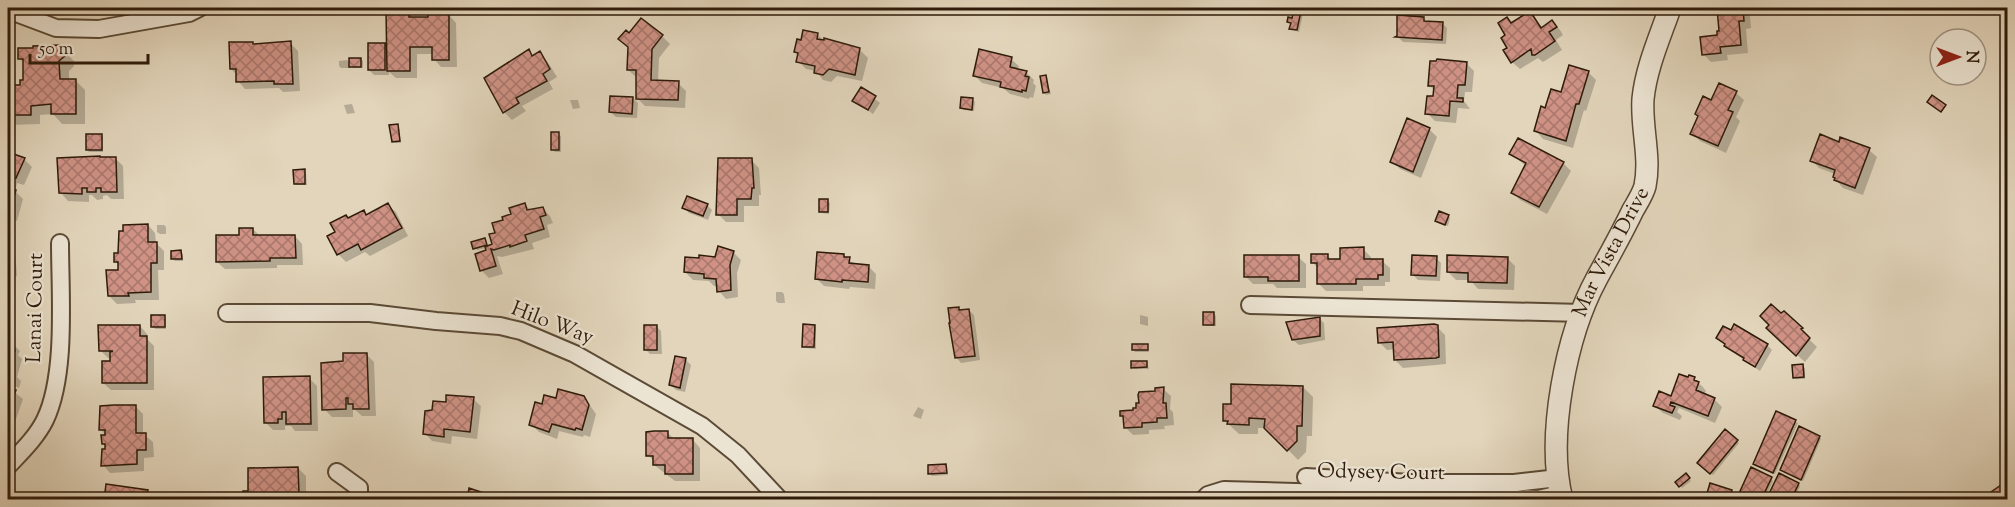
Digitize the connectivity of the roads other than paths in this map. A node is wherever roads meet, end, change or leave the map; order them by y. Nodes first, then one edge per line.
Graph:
1 (199, 8) edge
2 (1670, 8) edge
3 (8, 10) edge
4 (60, 243) dead end
5 (1250, 306) dead end
6 (226, 313) dead end
7 (1583, 313) junction
8 (8, 466) edge
9 (337, 472) dead end
10 (1306, 477) dead end
11 (1560, 490) edge
12 (359, 500) edge
13 (780, 500) edge
14 (1203, 500) edge

1 - 3 street
2 - 7 street, Mar Vista Drive
4 - 8 street, Lanai Court
5 - 7 street
6 - 13 street, Hilo Way
7 - 11 street, Mar Vista Drive
9 - 12 street
10 - 11 street
11 - 14 street, Odysey Court

